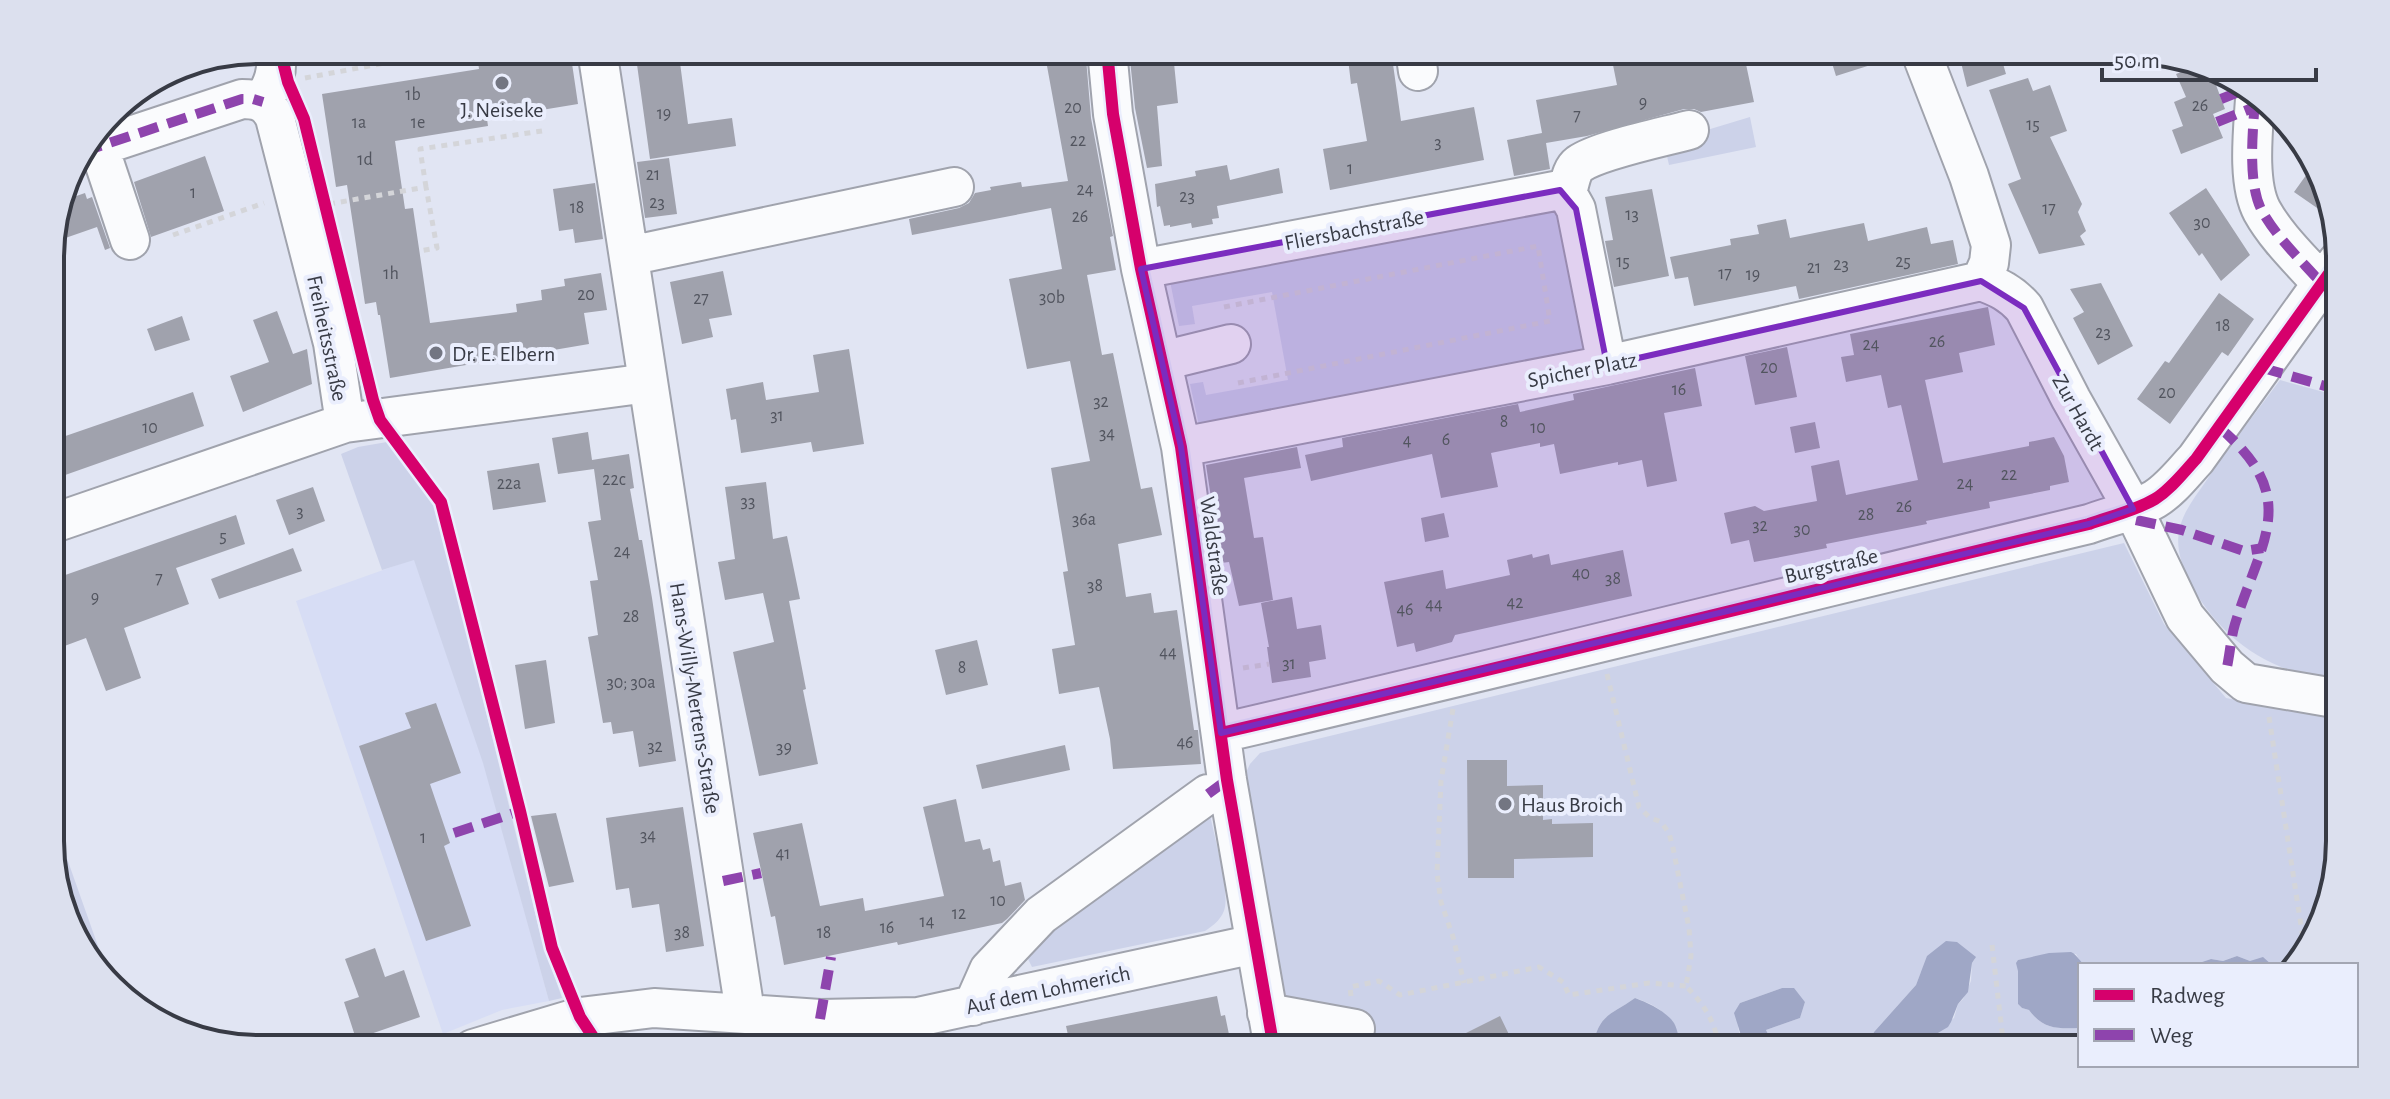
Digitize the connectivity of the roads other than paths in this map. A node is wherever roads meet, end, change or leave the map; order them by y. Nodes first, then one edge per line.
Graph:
1 (278, 64) edge
2 (599, 64) edge
3 (1108, 64) edge
4 (1925, 64) edge
5 (263, 102) junction
6 (2255, 108) edge
7 (1689, 130) dead end
8 (99, 147) edge
9 (94, 156) edge
10 (954, 187) dead end
11 (1567, 193) junction
12 (130, 240) dead end
13 (629, 256) junction
14 (1141, 269) junction
15 (2326, 269) edge
16 (2326, 278) edge
17 (1981, 281) junction
18 (1231, 344) dead end
19 (1162, 361) junction
20 (1607, 365) junction
21 (648, 383) junction
22 (345, 423) junction
23 (1181, 447) junction
24 (2133, 509) junction
25 (64, 520) edge
26 (2326, 697) edge
27 (1221, 733) junction
28 (1208, 794) dead end
29 (1255, 944) junction
30 (973, 1006) junction
31 (745, 1012) junction
32 (1355, 1029) road end
33 (1271, 1031) edge
34 (520, 1035) edge

1 - 5 street
2 - 13 street, Hans-Willy-Mertens-Straße
3 - 14 street, Waldstraße
4 - 17 street
5 - 8 street
5 - 22 street, Freiheitsstraße
6 - 15 street
7 - 11 street
9 - 12 street
10 - 13 street
11 - 14 street, Fliersbachstraße
11 - 20 street
13 - 21 street, Hans-Willy-Mertens-Straße
14 - 19 street, Waldstraße
16 - 24 street, Burgstraße
17 - 20 street, Spicher Platz
17 - 24 street, Zur Hardt
18 - 19 street
19 - 23 street, Waldstraße
20 - 23 street, Spicher Platz
21 - 22 street
21 - 31 street, Hans-Willy-Mertens-Straße
22 - 25 street, Freiheitsstraße
23 - 27 street, Waldstraße
24 - 26 street, Zur Hardt
24 - 27 street, Burgstraße
27 - 29 street, Waldstraße
28 - 30 street
29 - 30 street, Auf dem Lohmerich
29 - 33 street, Waldstraße
30 - 31 street, Auf dem Lohmerich
31 - 34 street, Auf dem Lohmerich
32 - 33 street

